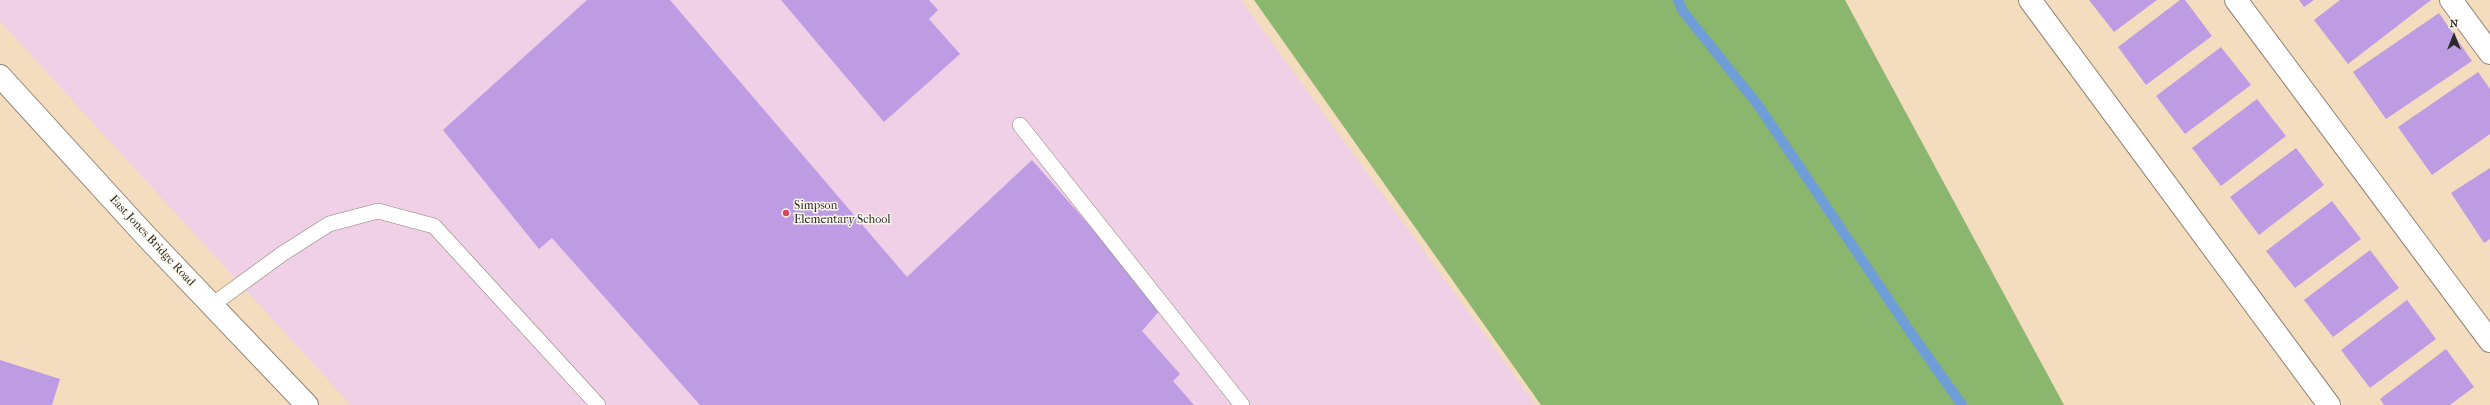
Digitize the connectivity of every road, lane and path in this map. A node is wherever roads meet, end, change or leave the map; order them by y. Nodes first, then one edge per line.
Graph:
1 (2030, 0) edge
2 (2236, 0) edge
3 (2451, 0) edge
4 (2490, 53) edge
5 (0, 76) edge
6 (1020, 125) dead end
7 (212, 305) junction
8 (2490, 342) edge
9 (306, 405) edge
10 (598, 405) edge
11 (1242, 405) edge
12 (2328, 405) edge

1 - 12 street
2 - 8 street
3 - 4 street
5 - 7 street, East Jones Bridge Road
6 - 11 lane
7 - 9 street, East Jones Bridge Road
7 - 10 lane

